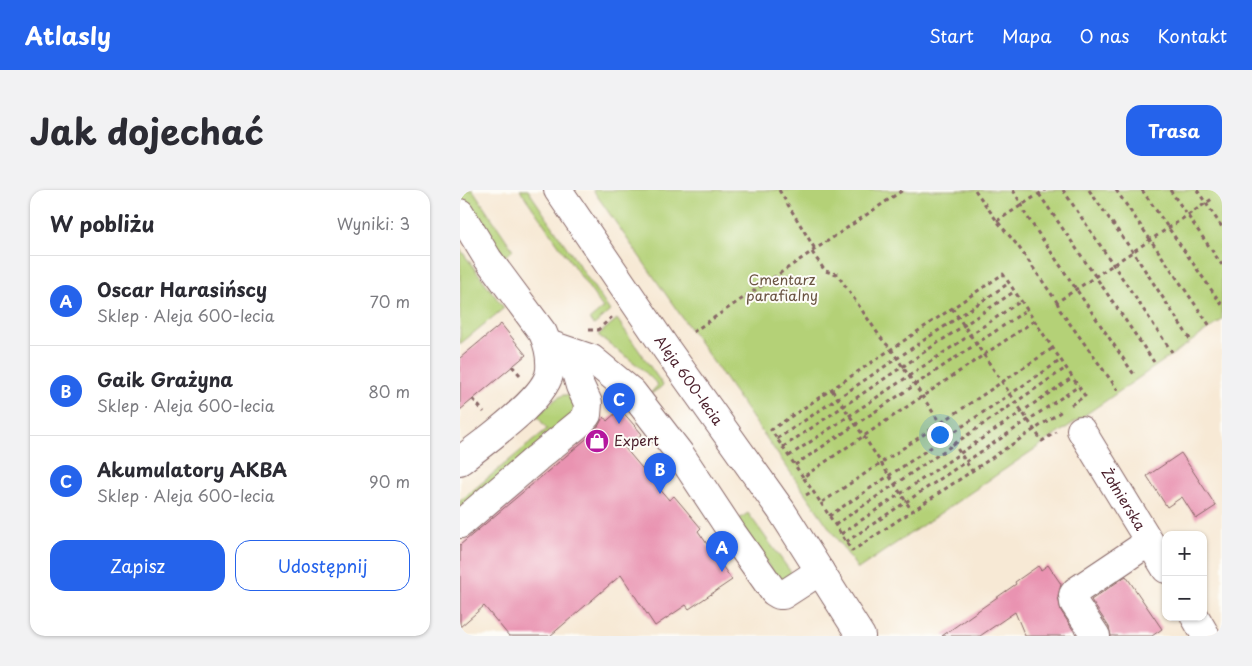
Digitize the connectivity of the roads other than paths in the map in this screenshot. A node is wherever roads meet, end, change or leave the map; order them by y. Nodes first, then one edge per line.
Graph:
1 (558, 190) edge
2 (460, 213) edge
3 (567, 342) junction
4 (1082, 430) road end
5 (460, 461) edge
6 (460, 524) edge
7 (1149, 542) junction
8 (1162, 563) edge
9 (820, 571) junction
10 (1197, 621) edge
11 (861, 636) edge
12 (1096, 636) edge
13 (1206, 636) edge

1 - 9 street, Aleja 600-lecia
2 - 3 street
3 - 5 street
3 - 6 street
3 - 9 street
4 - 7 street, Żołnierska
7 - 8 street, Żołnierska
7 - 12 street
9 - 11 street, Aleja 600-lecia
10 - 13 street

